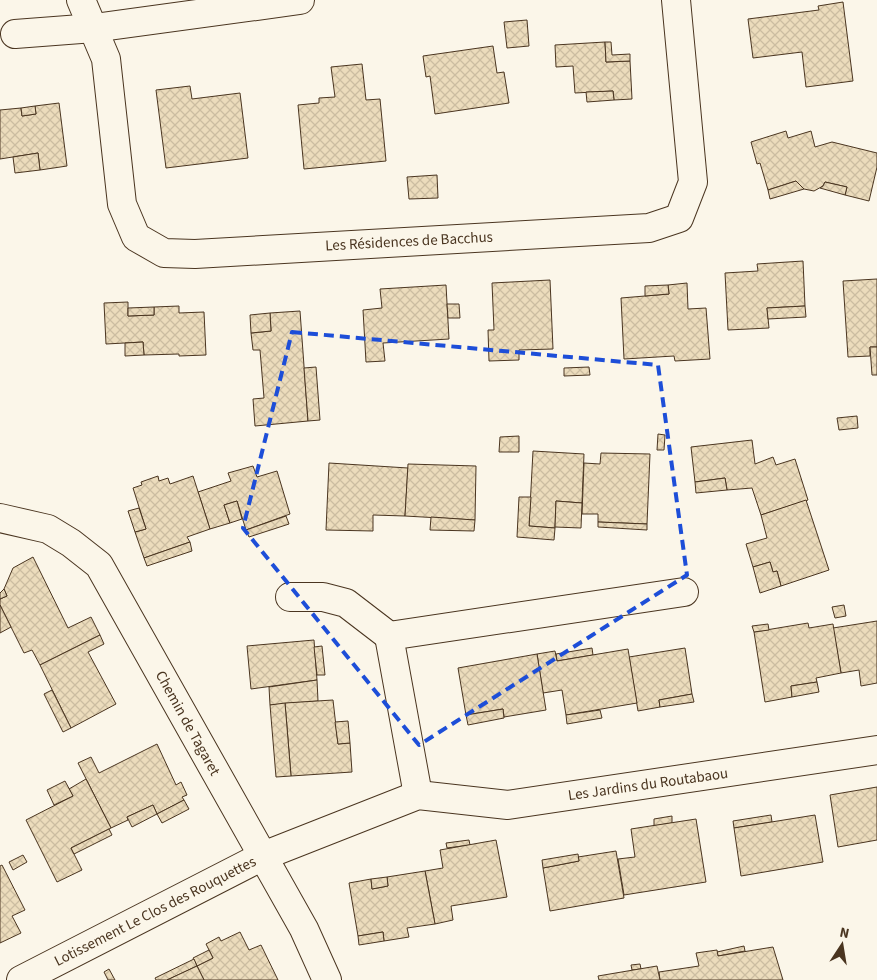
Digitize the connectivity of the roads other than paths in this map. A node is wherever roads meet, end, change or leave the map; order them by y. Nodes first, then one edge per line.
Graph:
1 (81, 0) edge
2 (300, 0) edge
3 (676, 0) edge
4 (94, 28) junction
5 (14, 34) dead end
6 (0, 518) edge
7 (684, 592) dead end
8 (290, 597) dead end
9 (389, 636) junction
10 (877, 750) edge
11 (418, 795) junction
12 (263, 856) junction
13 (21, 980) edge
14 (328, 980) edge

1 - 4 street, Les Résidences de Bacchus
2 - 4 street
3 - 4 street, Les Résidences de Bacchus
4 - 5 street
6 - 12 street, Chemin de Tagaret
7 - 9 street
8 - 9 street
9 - 11 street
10 - 11 street, Les Jardins du Routabaou
11 - 12 street, Les Jardins du Routabaou
12 - 13 street, Lotissement Le Clos des Rouquettes
12 - 14 street, Chemin de Tagaret

